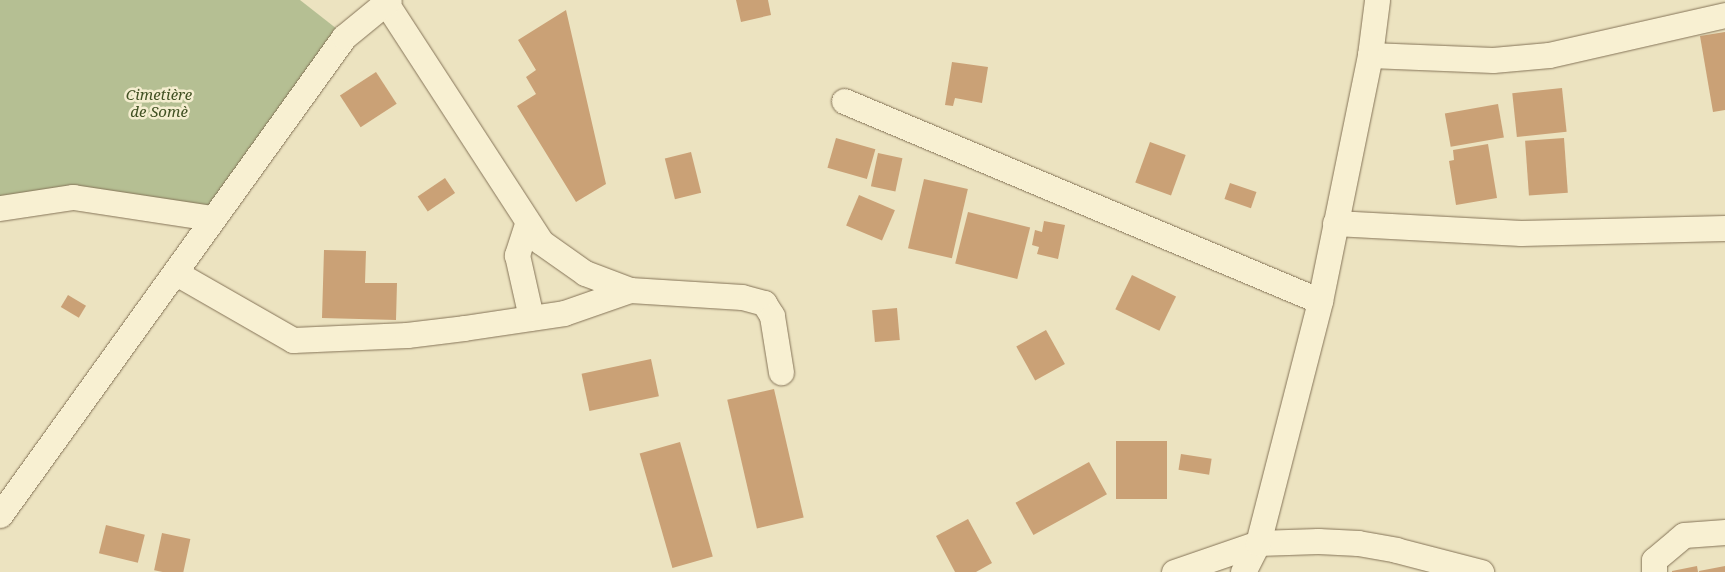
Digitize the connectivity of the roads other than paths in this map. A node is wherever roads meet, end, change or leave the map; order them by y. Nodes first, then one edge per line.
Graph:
1 (1377, 0) edge
2 (387, 2) edge
3 (1725, 15) edge
4 (1370, 55) junction
5 (844, 101) dead end
6 (0, 208) edge
7 (212, 218) junction
8 (1335, 223) junction
9 (527, 224) junction
10 (1725, 228) edge
11 (176, 273) junction
12 (630, 290) junction
13 (1320, 301) junction
14 (531, 317) junction
15 (781, 372) dead end
16 (0, 515) edge
17 (1725, 532) edge
18 (1258, 543) junction
19 (1174, 572) edge
20 (1243, 572) edge
21 (1481, 572) edge
22 (1654, 572) edge

1 - 4 street
2 - 7 street
2 - 9 street
3 - 4 street
4 - 8 street
5 - 13 street
6 - 7 street
7 - 11 street
8 - 10 street
8 - 13 street
9 - 12 street
9 - 14 street
11 - 14 street
11 - 16 street
12 - 14 street
12 - 15 street
13 - 18 street
17 - 22 street
18 - 19 street
18 - 20 street
18 - 21 street

